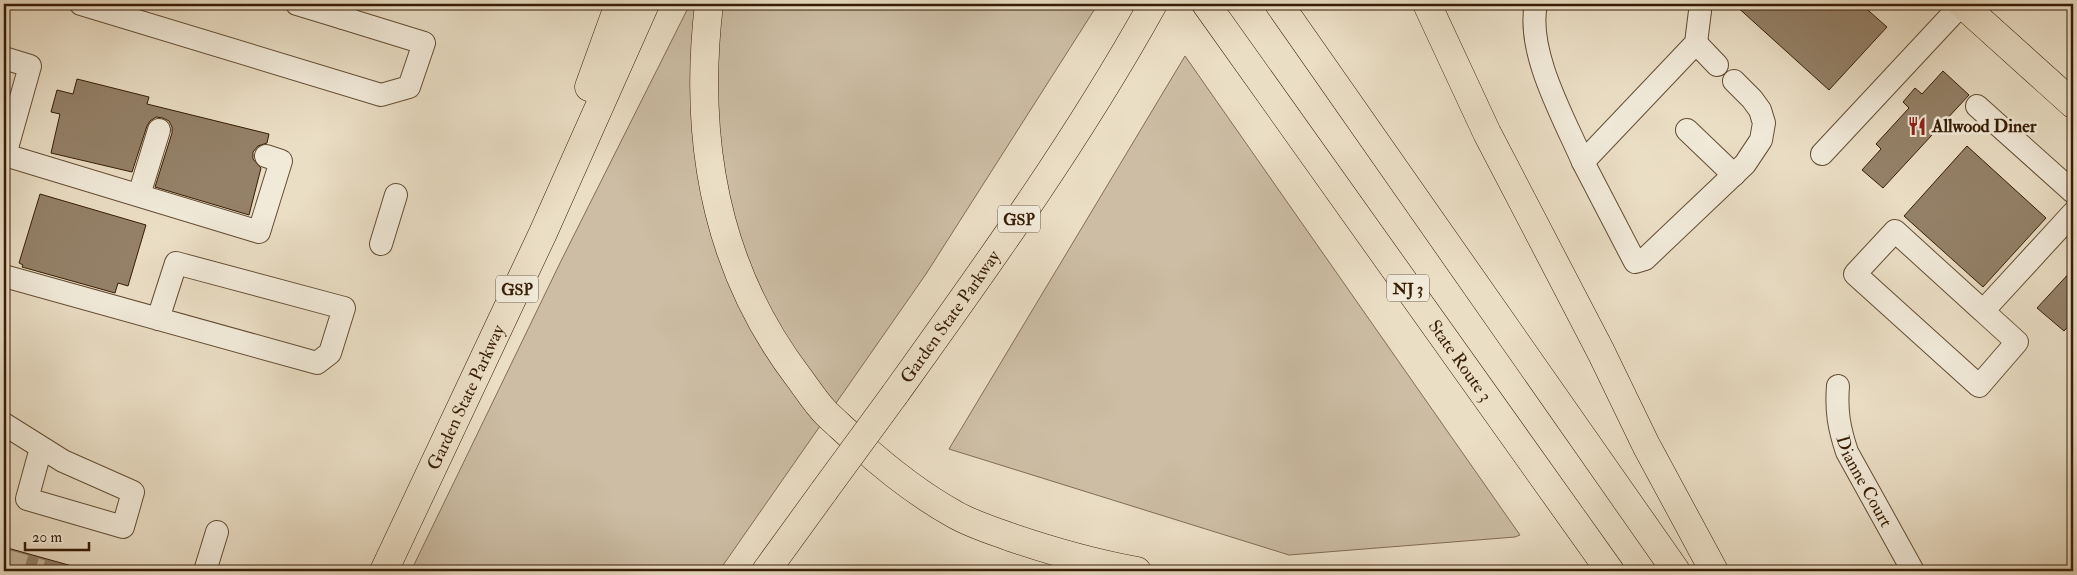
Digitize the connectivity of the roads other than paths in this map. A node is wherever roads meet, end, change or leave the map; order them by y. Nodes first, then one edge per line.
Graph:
1 (81, 4) edge
2 (297, 4) edge
3 (619, 4) edge
4 (645, 4) edge
5 (709, 4) edge
6 (1153, 4) edge
7 (1206, 4) edge
8 (1279, 4) edge
9 (1428, 4) edge
10 (1536, 4) edge
11 (1962, 4) edge
12 (1699, 6) edge
13 (345, 11) edge
14 (1696, 43) junction
15 (4, 58) edge
16 (1717, 65) dead end
17 (1734, 81) dead end
18 (2073, 104) edge
19 (1977, 106) dead end
20 (159, 130) dead end
21 (1687, 130) dead end
22 (5, 154) edge
23 (1822, 154) dead end
24 (273, 159) dead end
25 (1584, 162) junction
26 (1740, 169) junction
27 (2073, 192) edge
28 (139, 195) junction
29 (396, 195) dead end
30 (2073, 213) edge
31 (381, 244) dead end
32 (4, 276) edge
33 (516, 290) junction
34 (1983, 311) junction
35 (158, 320) junction
36 (1838, 386) dead end
37 (4, 424) edge
38 (41, 448) junction
39 (217, 532) dead end
40 (205, 571) edge
41 (384, 571) edge
42 (766, 571) edge
43 (1137, 571) edge
44 (1610, 571) edge
45 (1676, 571) edge
46 (1714, 571) edge
47 (1914, 571) edge

1 - 13 street
2 - 13 street
3 - 33 main road
4 - 33 main road, Garden State Parkway / GSP
5 - 43 main road
6 - 42 main road, Garden State Parkway / GSP, bridge
7 - 44 main road, State Route 3 / NJ 3
8 - 45 main road
9 - 46 main road
10 - 25 street
11 - 18 main road
11 - 23 street
12 - 14 street
14 - 16 street
14 - 25 street
15 - 22 street
17 - 26 street
19 - 27 street
20 - 28 street
21 - 26 street
22 - 28 street
24 - 28 street
25 - 26 street
29 - 31 street
30 - 34 street
32 - 35 street
33 - 41 main road, Garden State Parkway / GSP
34 - 34 street
35 - 35 street
36 - 47 street, Dianne Court
37 - 38 street
38 - 38 street
39 - 40 street

